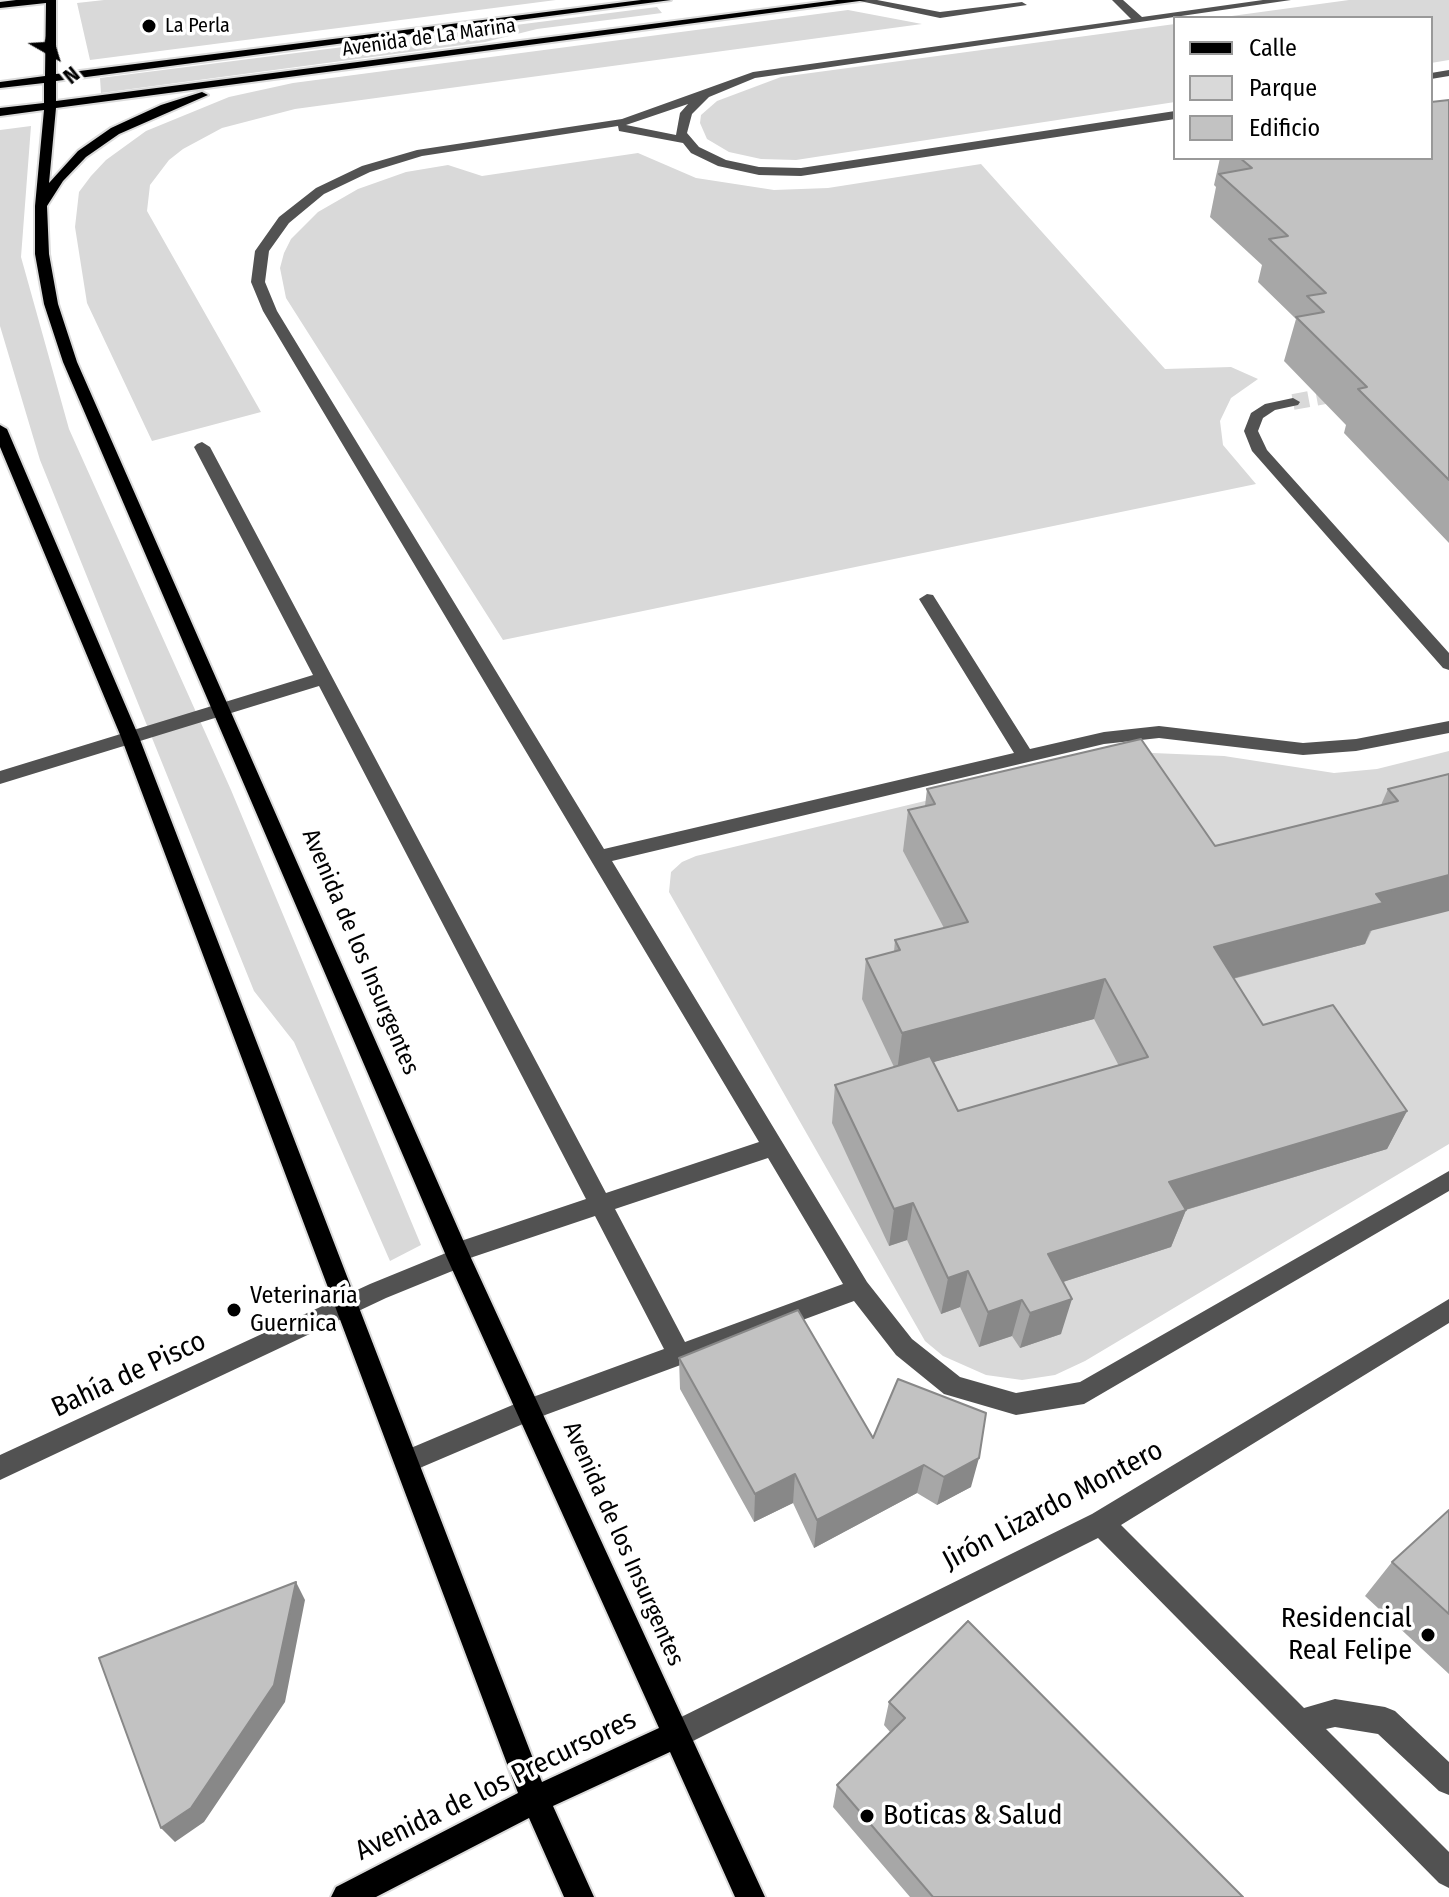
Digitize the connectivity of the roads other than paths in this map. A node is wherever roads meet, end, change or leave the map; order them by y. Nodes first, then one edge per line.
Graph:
1 (48, 0) edge
2 (664, 0) edge
3 (861, 0) edge
4 (1117, 0) edge
5 (1286, 0) edge
6 (0, 5) edge
7 (731, 6) dead end
8 (1025, 9) edge
9 (765, 13) junction
10 (1139, 20) junction
11 (1050, 33) junction
12 (514, 45) junction
13 (284, 76) junction
14 (50, 78) junction
15 (0, 85) edge
16 (705, 95) junction
17 (50, 106) junction
18 (0, 112) edge
19 (1173, 115) edge
20 (585, 128) junction
21 (685, 140) junction
22 (41, 206) junction
23 (1293, 402) tunnel mouth
24 (0, 429) edge
25 (202, 447) dead end
26 (927, 599) dead end
27 (1449, 664) edge
28 (324, 678) junction
29 (223, 709) junction
30 (1449, 727) edge
31 (130, 737) junction
32 (1026, 757) junction
33 (0, 778) edge
34 (600, 857) junction
35 (775, 1146) junction
36 (1449, 1180) edge
37 (600, 1203) junction
38 (458, 1255) junction
39 (859, 1289) junction
40 (347, 1306) junction
41 (1449, 1310) edge
42 (679, 1354) junction
43 (531, 1409) junction
44 (408, 1461) junction
45 (0, 1468) edge
46 (1101, 1523) junction
47 (1300, 1723) junction
48 (675, 1735) junction
49 (1449, 1781) edge
50 (535, 1800) junction
51 (1449, 1873) edge
52 (346, 1897) edge
53 (579, 1897) edge
54 (750, 1897) edge

1 - 6 main road
1 - 14 main road, Avenida de los Insurgentes
2 - 12 main road
2 - 14 main road, Avenida de La Marina
3 - 8 street
3 - 9 main road, Avenida de La Marina
4 - 10 street
5 - 10 street
7 - 9 main road
8 - 11 street
9 - 12 main road, Avenida de La Marina
10 - 11 street
11 - 16 street
12 - 13 main road, Avenida de La Marina
13 - 17 main road, Avenida de La Marina
13 - 22 main road
14 - 15 main road, Avenida de La Marina
14 - 17 main road, Avenida de los Insurgentes
16 - 20 street
16 - 21 street
17 - 18 main road, Avenida de La Marina
17 - 22 main road, Avenida de los Insurgentes
19 - 21 street
20 - 21 street
20 - 34 street
22 - 29 main road, Avenida de los Insurgentes
23 - 27 street
24 - 31 main road
25 - 28 street
26 - 32 street
28 - 29 street
28 - 37 street
29 - 31 street
29 - 38 main road, Avenida de los Insurgentes
30 - 32 street
31 - 33 street
31 - 40 main road
32 - 34 street
34 - 35 street
35 - 37 street, Bahía de Pisco
35 - 39 street
36 - 39 street
37 - 38 street, Bahía de Pisco
37 - 42 street
38 - 40 street, Bahía de Pisco
38 - 43 main road, Avenida de los Insurgentes
39 - 42 street
40 - 44 main road
40 - 45 street, Bahía de Pisco
41 - 46 street, Jirón Lizardo Montero
42 - 43 street
43 - 44 street
43 - 48 main road, Avenida de los Insurgentes
44 - 50 main road
46 - 47 street
46 - 48 street, Jirón Lizardo Montero
47 - 49 street
47 - 51 street
48 - 50 main road, Avenida de los Precursores
48 - 54 main road, Avenida de los Insurgentes
50 - 52 main road, Avenida de los Precursores
50 - 53 main road

